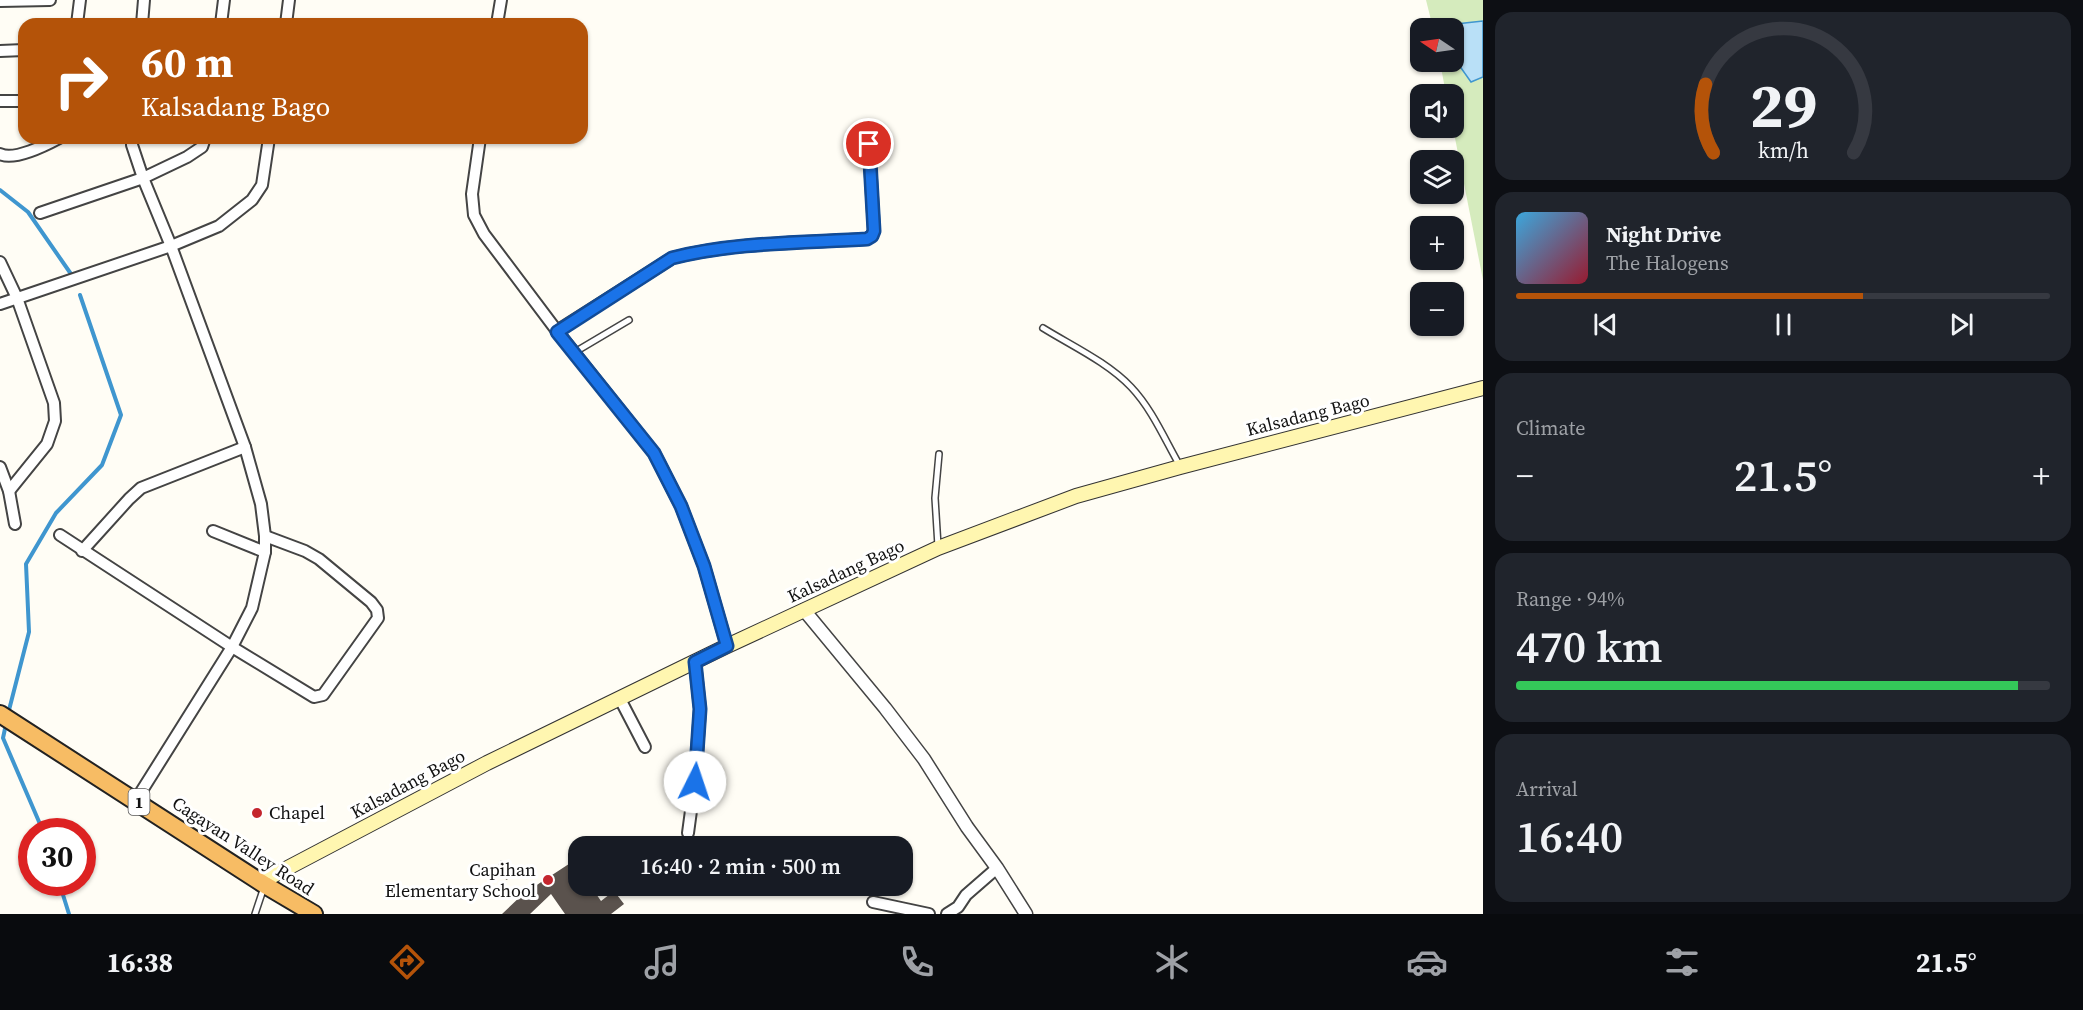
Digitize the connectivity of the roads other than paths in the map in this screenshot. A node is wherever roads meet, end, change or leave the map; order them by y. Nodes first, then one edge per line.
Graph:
1 (50, 0) edge
2 (80, 0) edge
3 (144, 0) edge
4 (224, 0) edge
5 (289, 0) edge
6 (501, 0) edge
7 (0, 1) edge
8 (78, 18) edge
9 (142, 18) edge
10 (222, 18) edge
11 (287, 18) edge
12 (498, 18) edge
13 (0, 51) edge
14 (18, 51) edge
15 (0, 101) edge
16 (18, 101) edge
17 (44, 144) edge
18 (132, 144) edge
19 (203, 144) edge
20 (268, 144) edge
21 (479, 144) edge
22 (869, 144) dead end
23 (0, 154) edge
24 (143, 178) junction
25 (40, 213) dead end
26 (171, 246) junction
27 (0, 261) edge
28 (17, 298) junction
29 (0, 304) edge
30 (629, 320) dead end
31 (1043, 328) dead end
32 (557, 332) junction
33 (575, 352) junction
34 (1483, 388) edge
35 (245, 447) junction
36 (939, 454) dead end
37 (0, 466) edge
38 (1180, 466) junction
39 (9, 491) junction
40 (15, 524) dead end
41 (213, 531) dead end
42 (60, 535) dead end
43 (265, 536) junction
44 (938, 548) junction
45 (82, 551) junction
46 (265, 552) junction
47 (804, 610) junction
48 (727, 646) junction
49 (232, 647) junction
50 (695, 662) junction
51 (620, 699) junction
52 (0, 714) edge
53 (645, 747) dead end
54 (136, 800) junction
55 (688, 834) dead end
56 (997, 868) junction
57 (263, 884) junction
58 (873, 902) dead end
59 (255, 914) edge
60 (314, 914) edge
61 (929, 914) edge
62 (947, 914) edge
63 (1026, 914) edge

1 - 7 street
2 - 8 street
3 - 9 street
4 - 10 street
5 - 11 street
6 - 12 street
13 - 14 street
15 - 16 street
17 - 23 street
18 - 24 street
19 - 24 street
20 - 26 street
21 - 32 street
22 - 32 street
24 - 25 street
24 - 26 street
26 - 28 street
26 - 35 street
27 - 28 street
28 - 29 street
28 - 39 street
30 - 33 lane
31 - 38 lane
32 - 33 street
33 - 48 street
34 - 38 main road, Kalsadang Bago
35 - 43 street
35 - 45 street
36 - 44 lane
37 - 39 street
38 - 44 main road, Kalsadang Bago
39 - 40 street
41 - 46 street
42 - 45 street
43 - 46 street
43 - 49 street
44 - 47 main road, Kalsadang Bago
45 - 49 street
46 - 49 street
47 - 48 main road, Kalsadang Bago
47 - 56 street
48 - 50 main road, Kalsadang Bago
49 - 54 street
50 - 51 main road, Kalsadang Bago
50 - 55 street
51 - 53 street
51 - 57 main road, Kalsadang Bago
52 - 54 highway, Cagayan Valley Road / 1
54 - 57 highway, Cagayan Valley Road / 1
56 - 62 street
56 - 63 street
57 - 59 lane
57 - 60 highway, Cagayan Valley Road / 1
58 - 61 street

